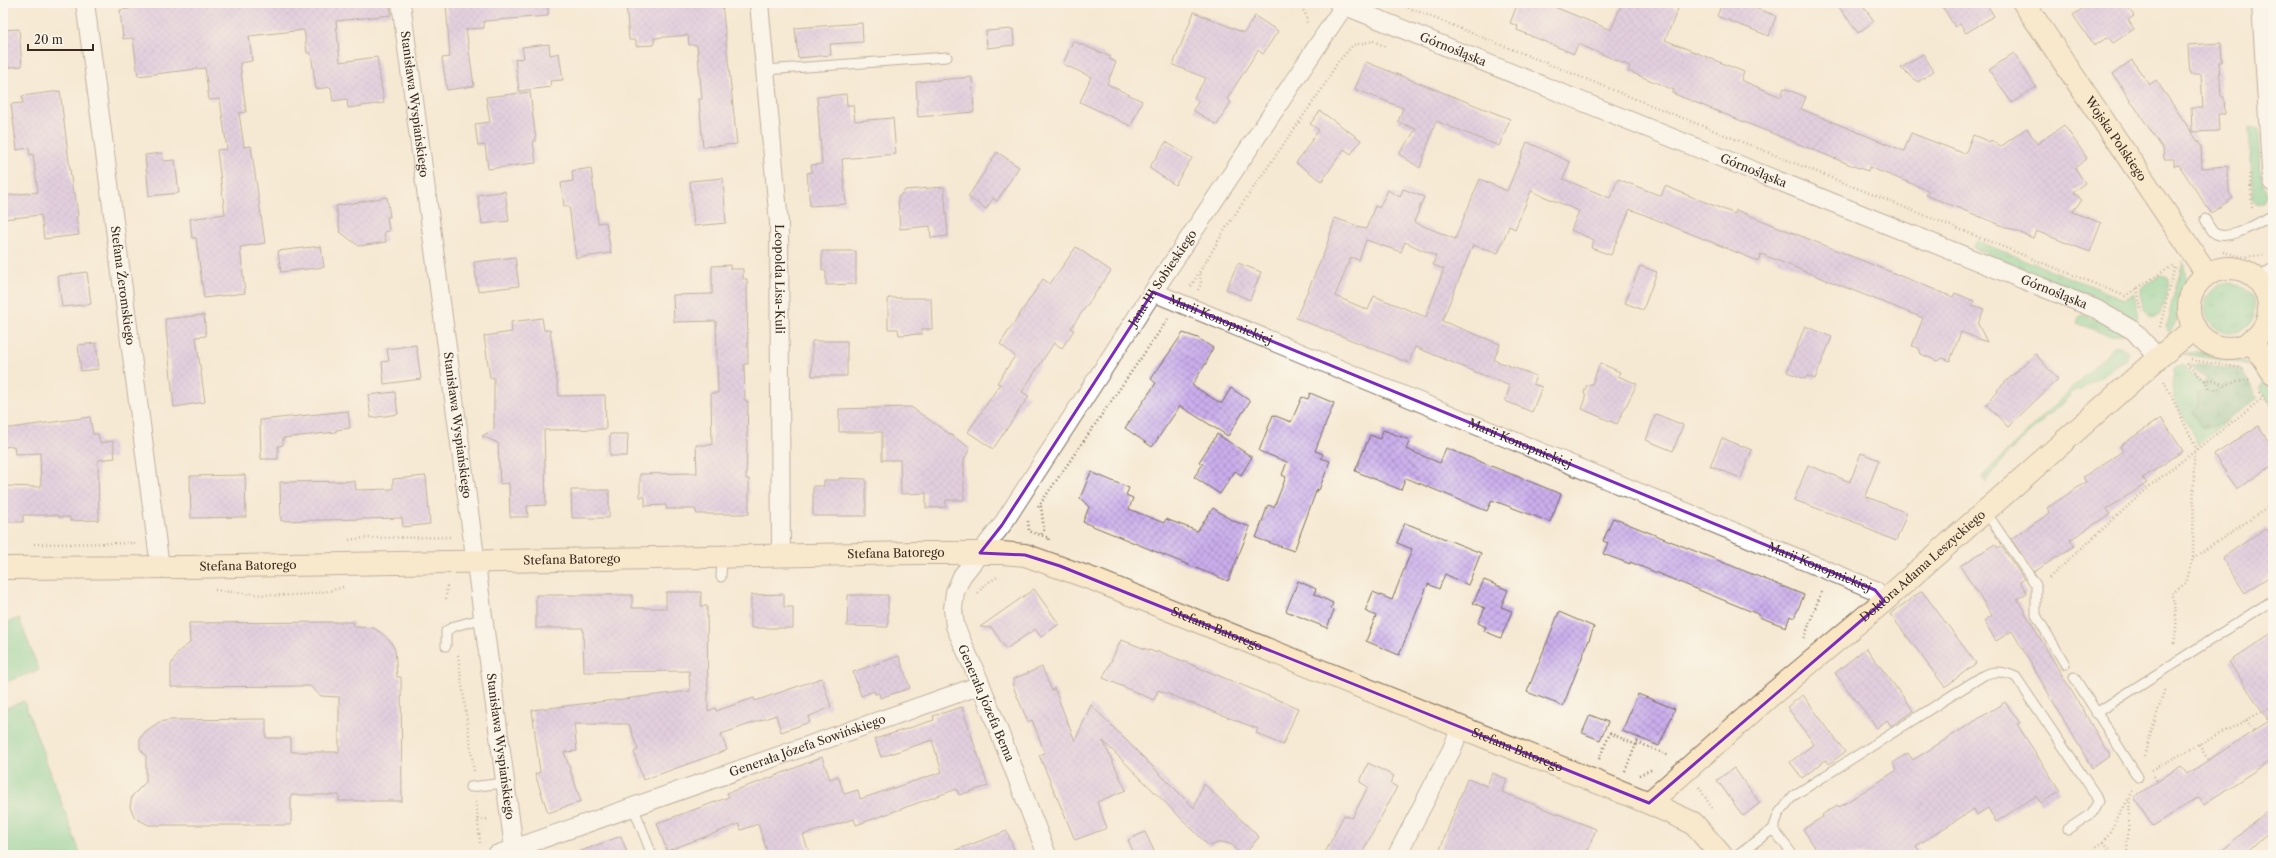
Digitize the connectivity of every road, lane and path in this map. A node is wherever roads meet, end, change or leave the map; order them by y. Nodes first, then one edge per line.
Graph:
1 (85, 3) edge
2 (401, 3) edge
3 (759, 3) edge
4 (1398, 3) edge
5 (2024, 3) edge
6 (2261, 3) edge
7 (1342, 4) edge
8 (1381, 21) junction
9 (947, 57) dead end
10 (765, 70) junction
11 (2273, 182) edge
12 (2273, 214) edge
13 (2205, 219) dead end
14 (2175, 264) dead end
15 (2207, 274) junction
16 (2267, 278) edge
17 (2137, 288) junction
18 (1153, 292) junction
19 (1182, 304) junction
20 (2142, 315) dead end
21 (2195, 328) junction
22 (2252, 340) junction
23 (2184, 363) dead end
24 (2159, 366) junction
25 (2264, 378) edge
26 (2206, 381) junction
27 (2223, 385) junction
28 (2258, 389) dead end
29 (2263, 398) junction
30 (2273, 413) edge
31 (2198, 450) junction
32 (2194, 453) junction
33 (2273, 504) edge
34 (1041, 506) junction
35 (1034, 510) dead end
36 (1985, 512) junction
37 (1028, 519) dead end
38 (473, 535) junction
39 (1041, 535) junction
40 (362, 538) dead end
41 (1039, 540) dead end
42 (1047, 543) dead end
43 (980, 553) junction
44 (780, 556) junction
45 (2193, 558) junction
46 (477, 562) junction
47 (160, 567) junction
48 (3, 568) edge
49 (2043, 583) dead end
50 (2273, 600) edge
51 (1884, 601) junction
52 (484, 618) junction
53 (455, 626) junction
54 (446, 646) dead end
55 (2065, 664) dead end
56 (2172, 665) junction
57 (2074, 677) dead end
58 (981, 685) junction
59 (2273, 706) edge
60 (2096, 713) junction
61 (2246, 720) junction
62 (1461, 727) junction
63 (2254, 732) dead end
64 (1639, 738) dead end
65 (1636, 743) junction
66 (2199, 745) junction
67 (1670, 756) dead end
68 (2144, 756) dead end
69 (1598, 761) dead end
70 (2209, 761) dead end
71 (1625, 772) dead end
72 (2138, 777) junction
73 (505, 784) junction
74 (473, 787) junction
75 (2130, 797) junction
76 (1649, 803) junction
77 (633, 806) junction
78 (1773, 829) junction
79 (2068, 829) dead end
80 (2104, 842) junction
81 (514, 848) junction
82 (488, 852) edge
83 (652, 855) edge
84 (1047, 855) edge
85 (1396, 855) edge
86 (1721, 855) edge
87 (1738, 855) edge
88 (1792, 855) edge
89 (2083, 855) edge
90 (2114, 855) edge
91 (2127, 855) edge

1 - 47 street, Stefana Żeromskiego
2 - 38 street, Stanisława Wyspiańskiego
3 - 10 street, Leopolda Lisa-Kuli
4 - 17 path
5 - 15 street, Wojska Polskiego
6 - 11 street
7 - 8 street, Górnośląska
7 - 18 street, Jana III Sobieskiego
8 - 19 path
8 - 24 street, Górnośląska
9 - 10 lane
10 - 44 street, Leopolda Lisa-Kuli
12 - 13 lane
14 - 17 path
15 - 16 street
15 - 21 street
16 - 22 street
17 - 20 path
18 - 19 street, Marii Konopnickiej
18 - 43 street, Jana III Sobieskiego
19 - 34 path
19 - 51 street, Marii Konopnickiej
21 - 22 street
21 - 24 street, Doktora Adama Leszyckiego
22 - 25 street
23 - 26 path
24 - 31 path
24 - 36 street, Doktora Adama Leszyckiego
25 - 27 path
26 - 27 path
26 - 27 path
28 - 29 path
29 - 30 path
29 - 31 path
31 - 32 path
32 - 45 path
32 - 49 path
33 - 45 path
34 - 35 path
34 - 39 path
36 - 51 street, Doktora Adama Leszyckiego
36 - 55 lane
37 - 39 path
38 - 40 path
38 - 46 street, Stanisława Wyspiańskiego
39 - 41 path
39 - 42 path
43 - 44 street, Stefana Batorego
43 - 58 street, Generała Józefa Bema
43 - 62 street, Stefana Batorego
44 - 46 street, Stefana Batorego
45 - 56 path
46 - 47 street, Stefana Batorego
46 - 52 street, Stanisława Wyspiańskiego
47 - 48 street, Stefana Batorego
50 - 56 lane
51 - 76 street, Doktora Adama Leszyckiego
52 - 53 lane
52 - 73 street, Stanisława Wyspiańskiego
53 - 54 lane
53 - 74 path
56 - 60 lane
56 - 68 path
57 - 60 lane
58 - 77 street, Generała Józefa Sowińskiego
58 - 84 street, Generała Józefa Bema
59 - 61 path
60 - 72 lane
61 - 63 path
61 - 66 path
62 - 76 street, Stefana Batorego
62 - 85 street
64 - 65 path
65 - 67 path
65 - 69 path
65 - 71 path
66 - 70 path
66 - 72 path
72 - 75 path
73 - 74 lane
73 - 81 street, Stanisława Wyspiańskiego
74 - 82 path
75 - 80 path
75 - 91 path
76 - 86 street, Stefana Batorego
77 - 81 street, Generała Józefa Sowińskiego
77 - 83 lane
78 - 79 lane
78 - 87 lane
78 - 88 lane
80 - 89 path
80 - 90 path
81 - 82 street, Generała Józefa Sowińskiego

